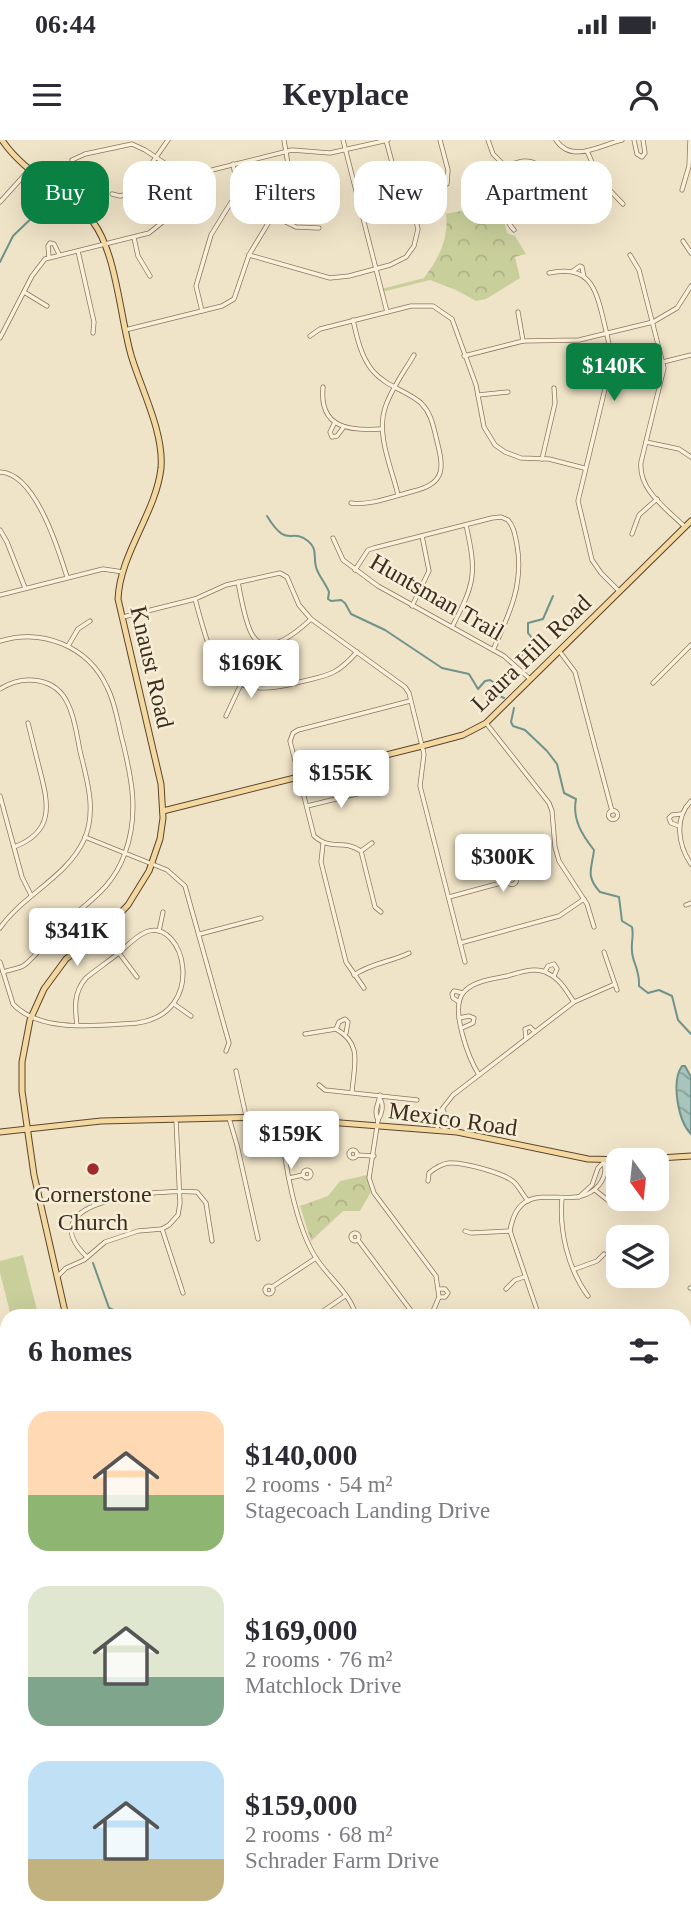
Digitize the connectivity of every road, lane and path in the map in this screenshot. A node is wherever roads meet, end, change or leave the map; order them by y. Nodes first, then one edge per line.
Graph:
1 (2, 140) edge
2 (167, 140) edge
3 (284, 140) edge
4 (343, 140) edge
5 (387, 140) edge
6 (440, 140) edge
7 (488, 140) edge
8 (556, 140) edge
9 (622, 140) edge
10 (634, 140) edge
11 (643, 140) edge
12 (690, 140) edge
13 (346, 150) junction
14 (286, 151) junction
15 (587, 151) junction
16 (156, 157) junction
17 (691, 157) edge
18 (72, 160) dead end
19 (162, 161) edge
20 (245, 161) edge
21 (287, 161) edge
22 (446, 161) edge
23 (501, 161) edge
24 (21, 163) edge
25 (447, 165) edge
26 (21, 179) edge
27 (447, 184) dead end
28 (682, 190) dead end
29 (112, 194) dead end
30 (0, 202) edge
31 (230, 204) edge
32 (623, 204) dead end
33 (93, 224) edge
34 (161, 224) edge
35 (268, 224) edge
36 (290, 224) edge
37 (508, 224) edge
38 (319, 228) dead end
39 (513, 230) dead end
40 (134, 238) junction
41 (683, 241) dead end
42 (105, 244) junction
43 (78, 251) junction
44 (691, 253) edge
45 (59, 254) junction
46 (249, 255) junction
47 (630, 255) dead end
48 (49, 257) junction
49 (376, 268) junction
50 (549, 273) dead end
51 (150, 276) dead end
52 (691, 286) edge
53 (23, 292) junction
54 (47, 306) dead end
55 (202, 311) junction
56 (387, 312) junction
57 (518, 312) dead end
58 (353, 320) junction
59 (653, 322) junction
60 (125, 330) junction
61 (93, 333) dead end
62 (607, 333) junction
63 (310, 336) dead end
64 (0, 338) edge
65 (523, 341) junction
66 (414, 355) dead end
67 (691, 355) edge
68 (464, 356) junction
69 (663, 362) junction
70 (323, 387) dead end
71 (395, 388) junction
72 (554, 388) dead end
73 (508, 393) dead end
74 (478, 394) junction
75 (335, 422) junction
76 (343, 427) junction
77 (382, 429) junction
78 (646, 442) junction
79 (691, 457) edge
80 (542, 458) junction
81 (584, 467) junction
82 (0, 472) edge
83 (398, 495) junction
84 (657, 499) junction
85 (351, 503) dead end
86 (691, 521) edge
87 (466, 525) junction
88 (685, 527) junction
89 (0, 530) edge
90 (632, 534) dead end
91 (422, 536) junction
92 (332, 538) dead end
93 (355, 570) junction
94 (123, 572) junction
95 (67, 577) junction
96 (238, 582) junction
97 (25, 588) junction
98 (619, 591) junction
99 (0, 595) edge
100 (195, 599) junction
101 (412, 606) junction
102 (121, 617) junction
103 (311, 619) junction
104 (90, 621) dead end
105 (452, 627) junction
106 (0, 641) edge
107 (691, 645) edge
108 (68, 646) junction
109 (493, 650) junction
110 (357, 652) junction
111 (561, 652) junction
112 (531, 681) junction
113 (653, 683) dead end
114 (241, 684) junction
115 (0, 689) edge
116 (410, 701) junction
117 (226, 716) dead end
118 (28, 723) dead end
119 (486, 723) junction
120 (422, 746) junction
121 (299, 777) junction
122 (369, 791) dead end
123 (0, 796) edge
124 (691, 801) edge
125 (307, 806) junction
126 (163, 811) junction
127 (612, 811) dead end
128 (681, 814) junction
129 (679, 826) junction
130 (85, 838) junction
131 (372, 843) dead end
132 (323, 844) junction
133 (14, 847) junction
134 (361, 851) junction
135 (125, 853) junction
136 (151, 864) junction
137 (691, 864) edge
138 (508, 881) dead end
139 (31, 895) junction
140 (449, 897) junction
141 (584, 899) junction
142 (163, 912) dead end
143 (381, 912) dead end
144 (261, 918) dead end
145 (594, 927) dead end
146 (0, 928) edge
147 (159, 931) junction
148 (200, 934) junction
149 (460, 943) junction
150 (604, 952) dead end
151 (119, 953) junction
152 (410, 953) dead end
153 (0, 962) edge
154 (465, 962) dead end
155 (545, 971) junction
156 (3, 972) junction
157 (354, 975) junction
158 (554, 976) junction
159 (137, 977) dead end
160 (615, 984) junction
161 (364, 988) dead end
162 (617, 990) dead end
163 (463, 993) junction
164 (459, 1002) junction
165 (574, 1002) junction
166 (174, 1004) junction
167 (31, 1016) junction
168 (191, 1016) dead end
169 (459, 1018) junction
170 (77, 1026) junction
171 (336, 1028) junction
172 (461, 1028) junction
173 (534, 1032) junction
174 (305, 1034) dead end
175 (346, 1034) junction
176 (526, 1038) junction
177 (226, 1051) dead end
178 (236, 1071) dead end
179 (479, 1075) junction
180 (318, 1085) dead end
181 (352, 1092) junction
182 (380, 1097) junction
183 (417, 1100) dead end
184 (228, 1116) junction
185 (246, 1116) junction
186 (176, 1118) junction
187 (285, 1121) junction
188 (377, 1122) junction
189 (27, 1128) junction
190 (441, 1130) junction
191 (0, 1132) edge
192 (357, 1155) dead end
193 (374, 1156) junction
194 (691, 1156) edge
195 (604, 1162) junction
196 (303, 1175) dead end
197 (289, 1178) junction
198 (428, 1181) dead end
199 (593, 1188) junction
200 (179, 1192) junction
201 (562, 1198) junction
202 (606, 1199) edge
203 (527, 1200) junction
204 (162, 1229) junction
205 (465, 1231) dead end
206 (510, 1231) junction
207 (258, 1239) dead end
208 (358, 1240) dead end
209 (212, 1241) dead end
210 (604, 1254) dead end
211 (87, 1257) junction
212 (316, 1258) junction
213 (54, 1263) junction
214 (66, 1268) junction
215 (575, 1269) junction
216 (57, 1277) junction
217 (524, 1277) junction
218 (271, 1287) dead end
219 (439, 1289) junction
220 (506, 1289) dead end
221 (183, 1293) dead end
222 (345, 1296) junction
223 (588, 1296) dead end
224 (439, 1297) junction
225 (64, 1309) edge
226 (326, 1309) edge
227 (354, 1309) edge
228 (410, 1309) edge
229 (434, 1309) edge
230 (536, 1309) edge

1 - 24 main road, Knaust Road
2 - 16 street
3 - 14 street
4 - 13 street
5 - 13 street
5 - 49 street
6 - 22 street
7 - 23 street
8 - 15 street
9 - 15 street
10 - 11 street
12 - 17 street
13 - 14 street
13 - 49 street
14 - 20 street
14 - 21 street
15 - 32 street
16 - 18 street
16 - 19 street
16 - 29 street
17 - 28 street
25 - 27 street
26 - 30 street
31 - 55 street
33 - 42 main road, Knaust Road
34 - 40 street
35 - 46 street
36 - 38 street
37 - 39 street
40 - 42 street
40 - 51 street
41 - 44 street
42 - 43 street
42 - 60 main road, Knaust Road
43 - 45 street
43 - 61 street
45 - 48 street
45 - 48 street
46 - 49 street
46 - 55 street
47 - 59 street
48 - 53 street
49 - 56 street
50 - 62 street
52 - 59 street
53 - 54 street
53 - 64 street
55 - 60 street
56 - 58 street
56 - 68 street
57 - 65 street
58 - 63 street
58 - 71 street
59 - 62 street
59 - 69 street
60 - 94 main road, Knaust Road
62 - 65 street
62 - 81 street
65 - 68 street
66 - 71 street
67 - 69 street
68 - 74 street
69 - 78 street
70 - 75 street
71 - 77 street
71 - 83 street
72 - 80 street
73 - 74 street
74 - 80 street
75 - 76 street
75 - 76 street
76 - 77 street
77 - 83 street
78 - 79 street
78 - 84 street
80 - 81 street
81 - 98 street
82 - 95 street
83 - 85 street
84 - 88 street
84 - 90 street
86 - 88 main road, Laura Hill Road
87 - 91 street
87 - 105 street
87 - 109 street
88 - 98 main road, Laura Hill Road
89 - 97 street
91 - 93 street
91 - 101 street
92 - 93 street, Huntsman Trail
93 - 101 street, Huntsman Trail
94 - 95 street
94 - 102 main road, Knaust Road
95 - 97 street
96 - 100 street
96 - 103 street
96 - 103 street
97 - 99 street
98 - 111 main road, Laura Hill Road
100 - 102 street
100 - 114 street
101 - 105 street, Huntsman Trail
102 - 126 main road, Knaust Road
103 - 110 street
104 - 108 street
105 - 109 street, Huntsman Trail
106 - 108 street
107 - 113 street
108 - 135 street
109 - 112 street, Huntsman Trail
110 - 114 street
110 - 116 street
111 - 112 main road, Laura Hill Road
111 - 127 street
112 - 119 main road, Laura Hill Road
114 - 117 street
115 - 130 street
116 - 120 street
116 - 121 street
118 - 133 street
119 - 120 main road, Laura Hill Road
119 - 141 street
120 - 121 main road, Laura Hill Road
120 - 140 street
121 - 125 street
121 - 126 main road, Laura Hill Road
122 - 125 street
123 - 133 street
124 - 128 street
125 - 132 street
126 - 136 main road, Knaust Road
128 - 129 street
128 - 129 street
129 - 137 street
130 - 135 street
130 - 139 street
131 - 134 street
132 - 134 street
132 - 157 street
133 - 139 street
134 - 143 street
135 - 136 street
135 - 156 street
136 - 148 street
136 - 167 main road, Knaust Road
138 - 140 street
139 - 146 street
140 - 149 street
141 - 145 street
141 - 149 street
142 - 147 street
144 - 148 street
147 - 151 street
147 - 166 street
148 - 177 street
149 - 154 street
150 - 160 street
151 - 159 street
151 - 170 street
152 - 157 street
153 - 156 street
155 - 158 street
155 - 158 street
155 - 163 street
156 - 167 street
157 - 161 street
158 - 165 street
160 - 162 street
160 - 165 street
163 - 164 street
163 - 164 street
164 - 169 street
165 - 173 street
166 - 168 street
166 - 170 street
167 - 170 street
167 - 189 main road, Knaust Road
169 - 172 street
169 - 172 street
171 - 174 street
171 - 175 street
171 - 175 street
172 - 179 street
173 - 176 street
173 - 176 street
175 - 181 street
176 - 179 street
178 - 185 street
179 - 190 street
180 - 181 street
181 - 182 street
182 - 183 street
182 - 188 street
184 - 185 main road, Mexico Road
184 - 186 main road, Mexico Road
184 - 207 street
185 - 187 main road, Mexico Road
186 - 189 main road, Mexico Road
186 - 200 street
187 - 188 main road, Mexico Road
187 - 197 street
188 - 190 main road, Mexico Road
188 - 193 street
189 - 191 main road, Mexico Road
189 - 213 main road, Knaust Road
190 - 195 main road, Mexico Road
192 - 193 street
193 - 219 street
194 - 195 main road, Mexico Road
195 - 199 street
195 - 199 street
196 - 197 street
197 - 212 street
198 - 203 street
199 - 201 street
199 - 202 street
200 - 204 street
200 - 209 street
200 - 211 street
201 - 203 street
201 - 215 street
203 - 206 street
204 - 211 street
204 - 221 street
205 - 206 street
206 - 217 street
208 - 228 street
210 - 215 street
211 - 214 street
212 - 218 street
212 - 222 street
213 - 214 street
213 - 216 main road, Knaust Road
214 - 216 street
215 - 223 street
216 - 225 main road, Knaust Road
217 - 220 street
217 - 230 street
219 - 224 street
219 - 224 street
222 - 226 street
222 - 227 street
224 - 229 street

